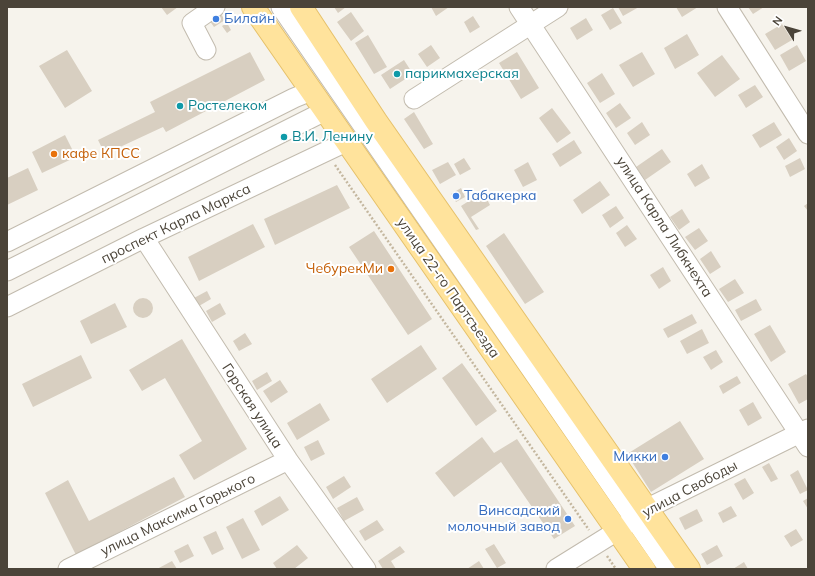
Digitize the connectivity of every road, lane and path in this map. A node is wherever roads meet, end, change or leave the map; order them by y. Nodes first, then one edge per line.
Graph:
1 (215, 7) edge
2 (253, 7) edge
3 (281, 7) edge
4 (301, 7) edge
5 (520, 7) edge
6 (558, 7) edge
7 (727, 7) edge
8 (531, 24) junction
9 (206, 50) dead end
10 (311, 91) junction
11 (414, 99) dead end
12 (325, 111) junction
13 (808, 134) edge
14 (346, 142) junction
15 (326, 152) junction
16 (144, 238) junction
17 (7, 242) edge
18 (7, 271) edge
19 (7, 308) edge
20 (805, 436) edge
21 (288, 460) junction
22 (633, 520) junction
23 (598, 543) junction
24 (68, 569) edge
25 (366, 569) edge
26 (556, 569) edge
27 (616, 569) edge
28 (644, 569) edge
29 (669, 569) edge
30 (689, 569) edge

1 - 9 street
2 - 10 main road, улица 22-го Партсъезда
3 - 22 street
4 - 22 main road, улица 22-го Партсъезда
5 - 8 street, улица Карла Либкнехта
6 - 8 street
7 - 13 street
8 - 11 street
8 - 20 street, улица Карла Либкнехта
10 - 12 main road, улица 22-го Партсъезда
10 - 17 street
12 - 14 main road, улица 22-го Партсъезда
12 - 18 street
14 - 15 street, проспект Карла Маркса
14 - 22 main road, улица 22-го Партсъезда
15 - 16 street, проспект Карла Маркса
15 - 23 path
16 - 19 street, проспект Карла Маркса
16 - 21 street, Горская улица
20 - 22 street, улица Свободы
21 - 24 street, улица Максима Горького
21 - 25 street, Горская улица
22 - 23 street, улица Свободы
22 - 28 main road, улица 22-го Партсъезда
22 - 29 street
22 - 30 main road, улица 22-го Партсъезда
23 - 26 street, улица Свободы
23 - 27 path

